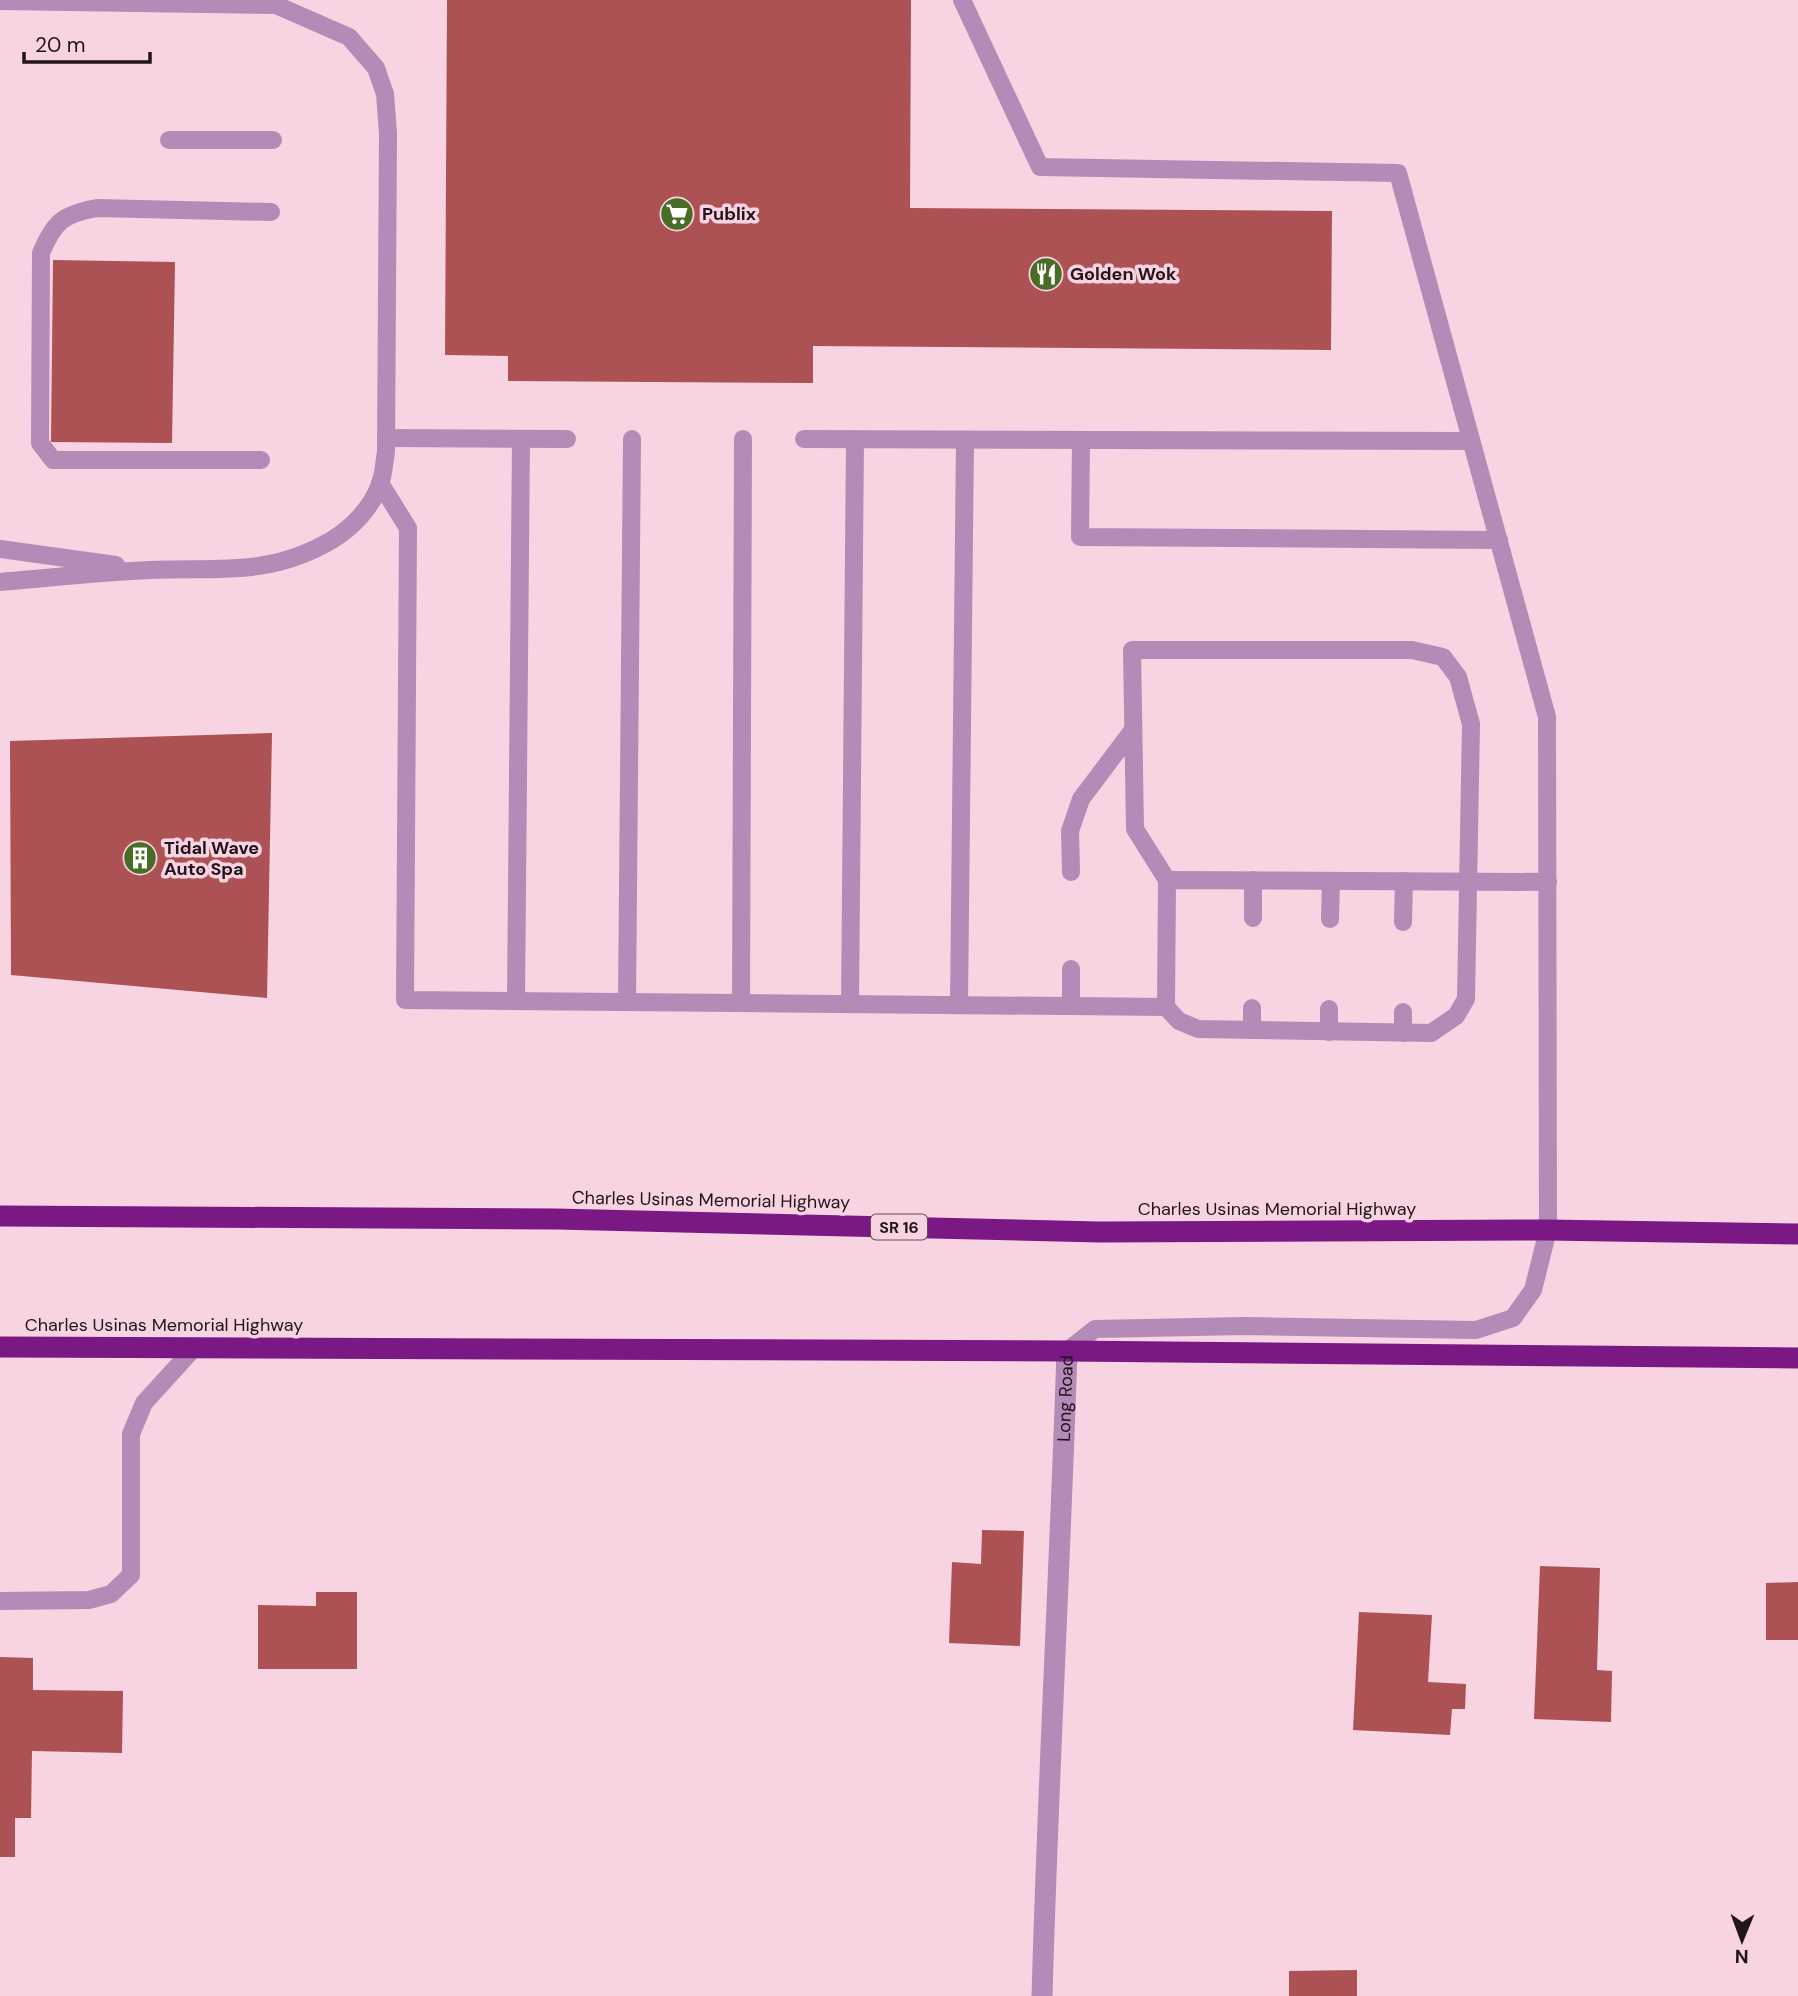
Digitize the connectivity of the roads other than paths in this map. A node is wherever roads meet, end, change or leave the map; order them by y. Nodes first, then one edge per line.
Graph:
1 (962, 0) edge
2 (0, 1) edge
3 (278, 2) edge
4 (169, 140) dead end
5 (273, 140) dead end
6 (271, 212) dead end
7 (387, 438) junction
8 (521, 439) junction
9 (567, 439) dead end
10 (632, 439) dead end
11 (743, 439) dead end
12 (804, 439) dead end
13 (855, 440) junction
14 (965, 440) junction
15 (1082, 440) junction
16 (1471, 441) junction
17 (261, 460) dead end
18 (380, 484) junction
19 (1499, 540) junction
20 (0, 549) edge
21 (150, 570) junction
22 (0, 582) edge
23 (1133, 730) junction
24 (1071, 872) dead end
25 (1167, 880) junction
26 (1253, 880) junction
27 (1331, 881) junction
28 (1404, 881) junction
29 (1468, 882) junction
30 (1548, 882) junction
31 (1252, 918) dead end
32 (1330, 919) dead end
33 (1404, 922) dead end
34 (1071, 969) dead end
35 (516, 1001) junction
36 (627, 1002) junction
37 (741, 1003) junction
38 (850, 1004) junction
39 (959, 1005) junction
40 (1071, 1006) junction
41 (1166, 1007) junction
42 (1252, 1008) dead end
43 (1329, 1009) dead end
44 (1403, 1012) dead end
45 (1252, 1030) junction
46 (1329, 1032) junction
47 (1403, 1033) junction
48 (0, 1216) edge
49 (1548, 1230) junction
50 (1798, 1234) edge
51 (0, 1347) edge
52 (194, 1348) junction
53 (1067, 1352) junction
54 (1798, 1358) edge
55 (0, 1601) edge
56 (1042, 1996) edge

1 - 16 lane, Long Road
2 - 3 lane
3 - 7 lane
4 - 5 lane
6 - 17 lane
7 - 8 lane
7 - 18 lane
8 - 9 lane
8 - 35 lane
10 - 36 lane
11 - 37 lane
12 - 13 lane
13 - 14 lane
13 - 38 lane
14 - 15 lane
14 - 39 lane
15 - 16 lane
15 - 19 lane
16 - 19 lane, Long Road
18 - 21 lane
18 - 35 lane
19 - 30 lane, Long Road
20 - 21 lane
21 - 22 lane
23 - 24 lane
23 - 25 lane
23 - 29 lane
25 - 26 lane
25 - 41 lane
26 - 27 lane
26 - 31 lane
27 - 28 lane
27 - 32 lane
28 - 29 lane
28 - 33 lane
29 - 30 lane
29 - 47 lane
30 - 49 lane, Long Road
34 - 40 lane
35 - 36 lane
36 - 37 lane
37 - 38 lane
38 - 39 lane
39 - 40 lane
40 - 41 lane
41 - 45 lane
42 - 45 lane
43 - 46 lane
44 - 47 lane
45 - 46 lane
46 - 47 lane
48 - 49 highway, Charles Usinas Memorial Highway / SR 16
49 - 50 highway, Charles Usinas Memorial Highway / SR 16
49 - 53 lane, Long Road
51 - 52 highway, Charles Usinas Memorial Highway
52 - 53 highway, Charles Usinas Memorial Highway
52 - 55 lane
53 - 54 highway, Charles Usinas Memorial Highway
53 - 56 street, Long Road

